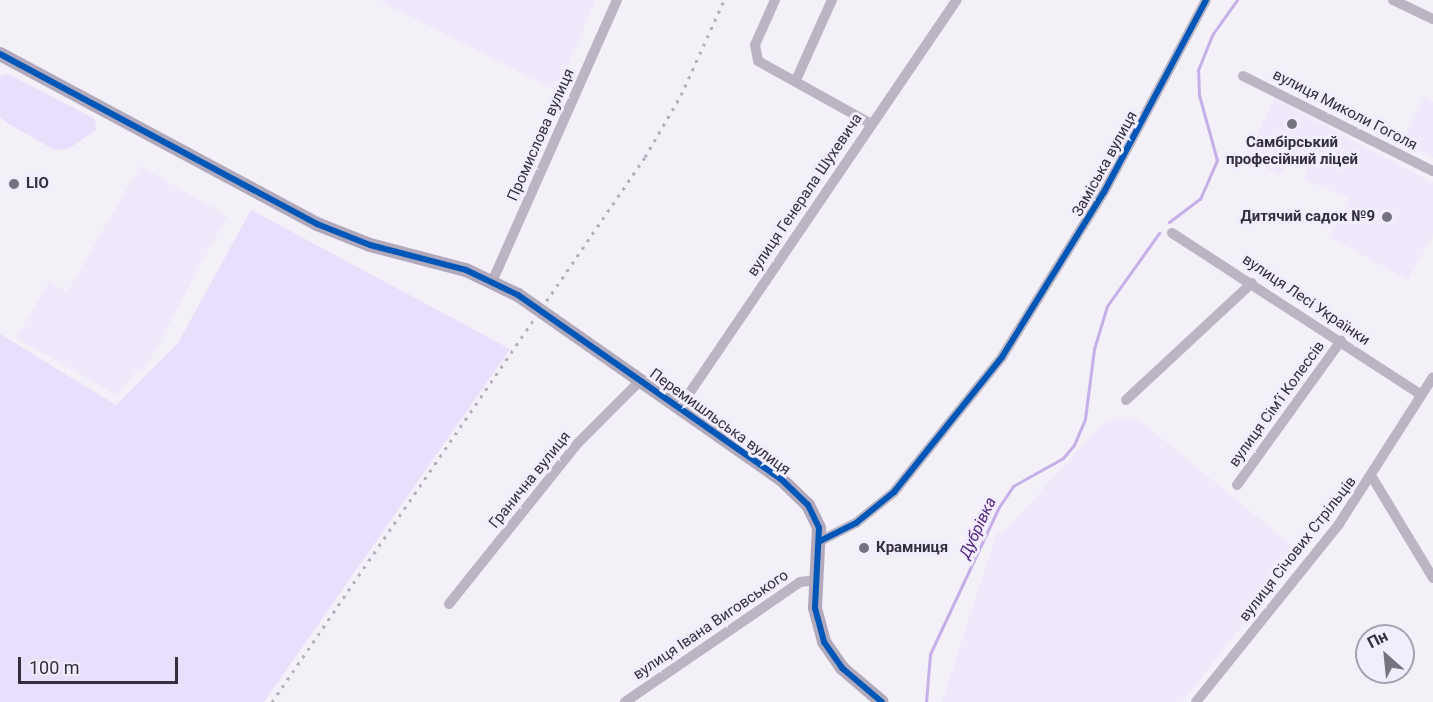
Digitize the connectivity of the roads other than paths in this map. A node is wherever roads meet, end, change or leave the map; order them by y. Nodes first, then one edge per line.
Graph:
1 (618, 0) edge
2 (775, 0) edge
3 (832, 0) edge
4 (957, 0) edge
5 (1206, 0) edge
6 (1394, 0) edge
7 (1433, 19) edge
8 (0, 54) edge
9 (1243, 76) dead end
10 (796, 80) junction
11 (870, 124) junction
12 (1433, 171) edge
13 (1172, 233) dead end
14 (492, 282) junction
15 (1252, 283) junction
16 (1341, 341) junction
17 (1433, 376) edge
18 (641, 380) junction
19 (1421, 395) junction
20 (1126, 400) dead end
21 (680, 407) junction
22 (1372, 477) junction
23 (1237, 485) dead end
24 (820, 541) junction
25 (1433, 578) edge
26 (817, 580) junction
27 (449, 604) dead end
28 (625, 702) edge
29 (882, 702) edge
30 (1196, 702) edge

1 - 14 street, Промислова вулиця
2 - 10 street
3 - 10 street
4 - 11 street, вулиця Генерала Шухевича
5 - 24 street, Заміська вулиця
6 - 7 street
8 - 14 main road, Перемишльська вулиця
9 - 12 street, вулиця Миколи Гоголя
10 - 11 street
11 - 21 street, вулиця Генерала Шухевича
13 - 15 street, вулиця Лесі Українки
14 - 18 main road, Перемишльська вулиця
15 - 16 street, вулиця Лесі Українки
15 - 20 street
16 - 19 street, вулиця Лесі Українки
16 - 23 street, вулиця Сімʼї Колессів
17 - 19 street, вулиця Січових Стрільців
18 - 21 main road, Перемишльська вулиця
18 - 27 street, Гранична вулиця
19 - 22 street, вулиця Січових Стрільців
21 - 24 main road, Перемишльська вулиця
22 - 25 street
22 - 30 street, вулиця Січових Стрільців
24 - 26 main road, Перемишльська вулиця
26 - 28 street, вулиця Івана Виговського
26 - 29 main road, Перемишльська вулиця

